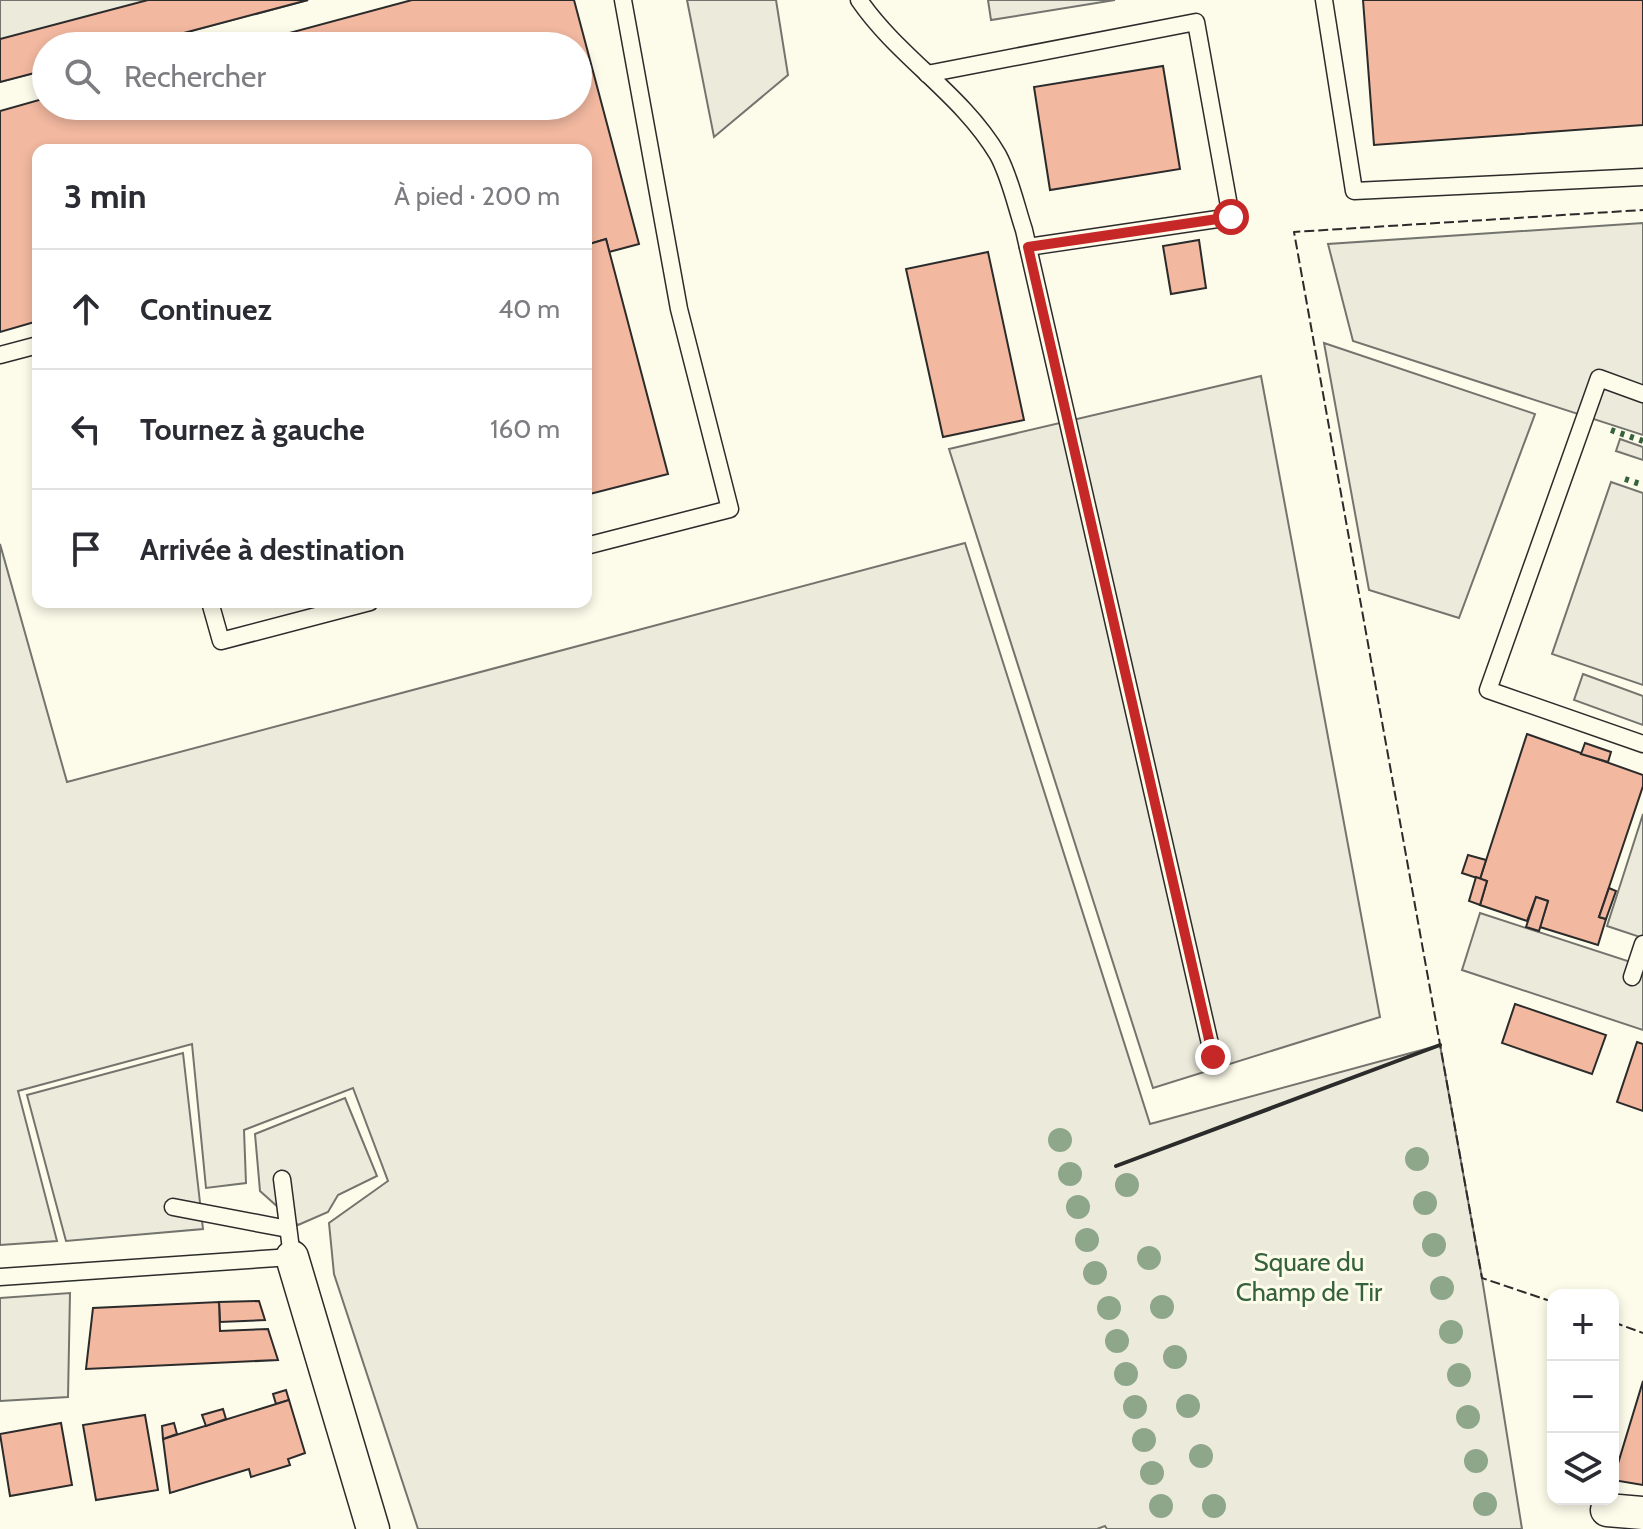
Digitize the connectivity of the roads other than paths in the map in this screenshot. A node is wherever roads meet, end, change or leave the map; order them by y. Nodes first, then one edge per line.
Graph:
1 (623, 0) edge
2 (859, 0) edge
3 (1324, 0) edge
4 (927, 74) junction
5 (1643, 177) edge
6 (1028, 247) junction
7 (32, 347) edge
8 (0, 355) edge
9 (1643, 394) edge
10 (592, 544) edge
11 (212, 608) edge
12 (347, 608) edge
13 (1643, 744) edge
14 (1643, 944) edge
15 (1632, 977) dead end
16 (1213, 1057) dead end
17 (282, 1179) dead end
18 (173, 1207) dead end
19 (290, 1243) junction
20 (0, 1277) edge
21 (1607, 1510) dead end
22 (1643, 1513) edge
23 (373, 1529) edge

1 - 10 lane
2 - 4 lane
3 - 5 lane
4 - 6 lane
4 - 6 lane
6 - 16 lane
7 - 8 lane
9 - 13 lane
11 - 12 lane
14 - 15 lane
17 - 19 lane
18 - 19 lane
19 - 20 lane
19 - 23 street
21 - 22 street

